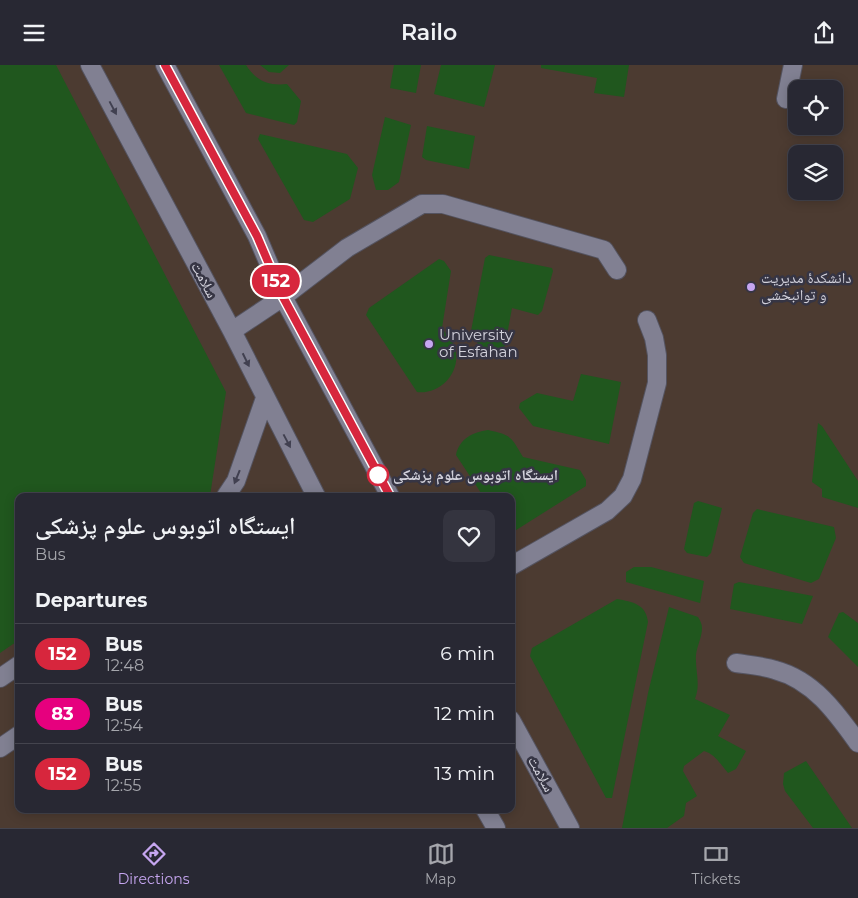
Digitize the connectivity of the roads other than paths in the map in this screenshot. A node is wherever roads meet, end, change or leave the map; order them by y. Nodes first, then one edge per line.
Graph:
1 (90, 65) edge
2 (165, 65) edge
3 (793, 65) edge
4 (786, 99) dead end
5 (617, 271) dead end
6 (283, 297) junction
7 (647, 320) dead end
8 (232, 331) junction
9 (265, 398) junction
10 (228, 493) edge
11 (314, 493) edge
12 (388, 493) edge
13 (515, 564) edge
14 (736, 663) dead end
15 (15, 668) edge
16 (0, 678) edge
17 (515, 727) edge
18 (15, 738) edge
19 (858, 743) edge
20 (0, 748) edge
21 (487, 813) edge
22 (496, 828) edge
23 (570, 828) edge

1 -> 8 lane, سلامت
2 - 6 lane
3 - 4 lane
5 - 6 lane
6 - 8 lane
6 - 12 lane
7 - 13 lane
8 -> 9 lane, سلامت
9 -> 10 lane
9 -> 11 lane, سلامت
14 - 19 lane
15 - 16 lane
17 - 23 lane, سلامت
18 - 20 lane
21 - 22 lane

